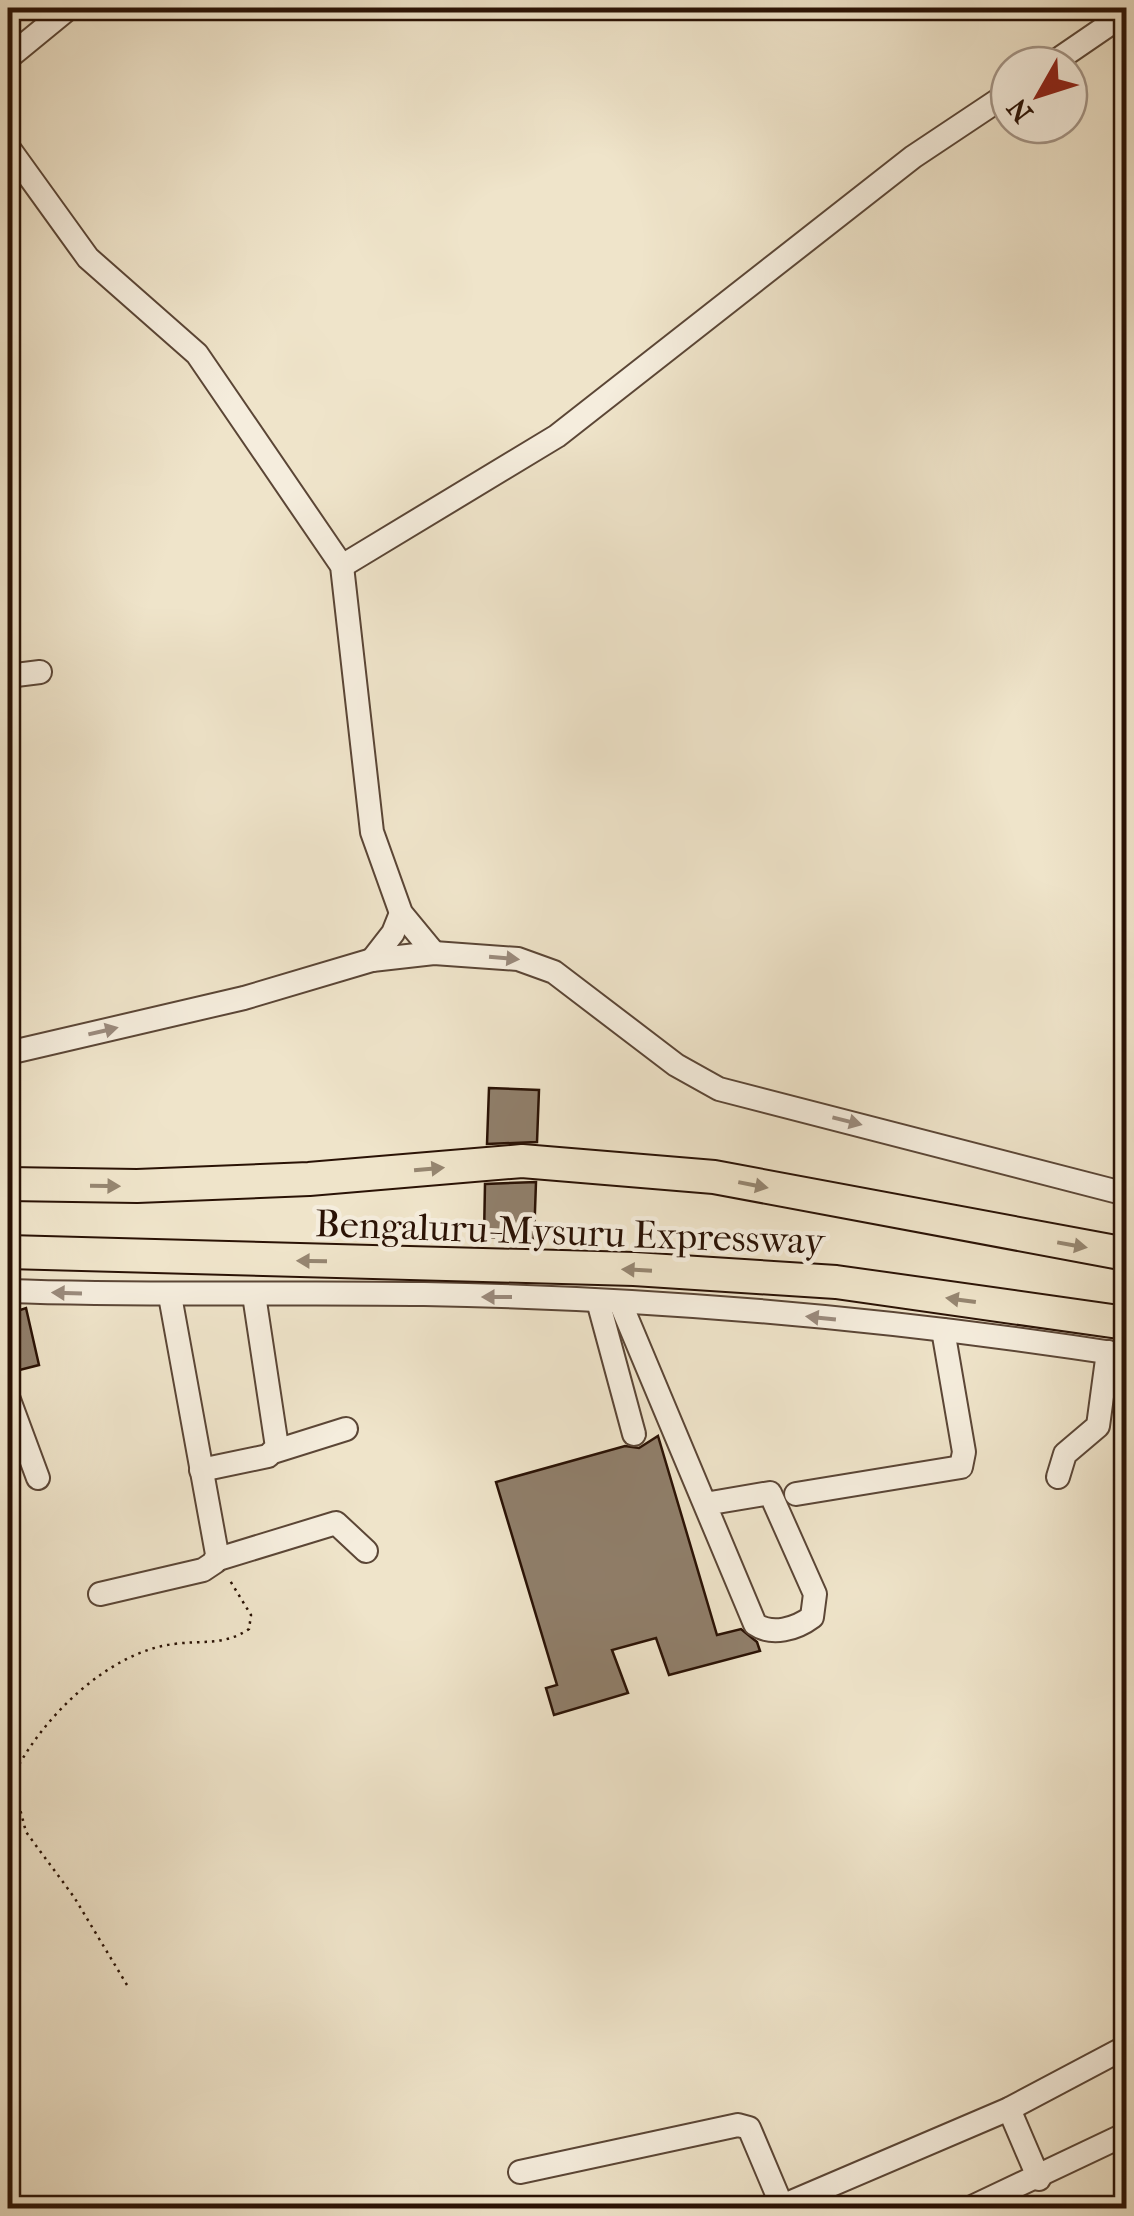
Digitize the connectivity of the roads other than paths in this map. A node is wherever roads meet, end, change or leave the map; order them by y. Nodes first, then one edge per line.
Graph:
1 (69, 8) edge
2 (1126, 13) edge
3 (1079, 45) edge
4 (8, 58) edge
5 (989, 106) edge
6 (8, 148) edge
7 (342, 566) junction
8 (40, 672) dead end
9 (8, 676) edge
10 (402, 913) junction
11 (434, 953) junction
12 (372, 960) junction
13 (8, 1052) edge
14 (8, 1184) edge
15 (1126, 1194) edge
16 (8, 1252) edge
17 (1126, 1254) edge
18 (8, 1290) edge
19 (170, 1296) junction
20 (254, 1296) junction
21 (609, 1302) junction
22 (1126, 1323) edge
23 (943, 1330) junction
24 (1117, 1353) edge
25 (8, 1398) edge
26 (346, 1429) dead end
27 (634, 1434) dead end
28 (276, 1451) junction
29 (200, 1470) junction
30 (1058, 1477) dead end
31 (38, 1478) dead end
32 (796, 1494) dead end
33 (705, 1504) junction
34 (366, 1552) dead end
35 (215, 1560) junction
36 (100, 1594) dead end
37 (1126, 2046) edge
38 (1008, 2108) junction
39 (1126, 2134) edge
40 (520, 2172) dead end
41 (1039, 2179) junction
42 (970, 2208) edge

1 - 4 street
2 - 3 street
5 - 7 street
6 - 7 street
7 - 10 street
8 - 9 street
10 - 11 street
10 - 12 street
11 - 12 street
11 -> 15 street
13 -> 12 street
14 -> 17 highway, Bengaluru-Mysuru Expressway
22 -> 16 highway, Bengaluru-Mysuru Expressway
19 -> 18 street, Bengaluru-Mysuru Expressway
19 - 20 street, Bengaluru-Mysuru Expressway
19 - 29 street
21 -> 20 street, Bengaluru-Mysuru Expressway
20 - 28 street
23 -> 21 street, Bengaluru-Mysuru Expressway
21 - 27 street
21 - 33 street
23 - 24 street, Bengaluru-Mysuru Expressway
23 - 32 street
24 - 30 street
25 - 31 street
26 - 28 street
28 - 29 street
29 - 35 street
33 - 33 street
34 - 35 street
35 - 36 street
37 - 38 street
38 - 40 street
38 - 41 street
39 - 41 street
41 - 42 street

